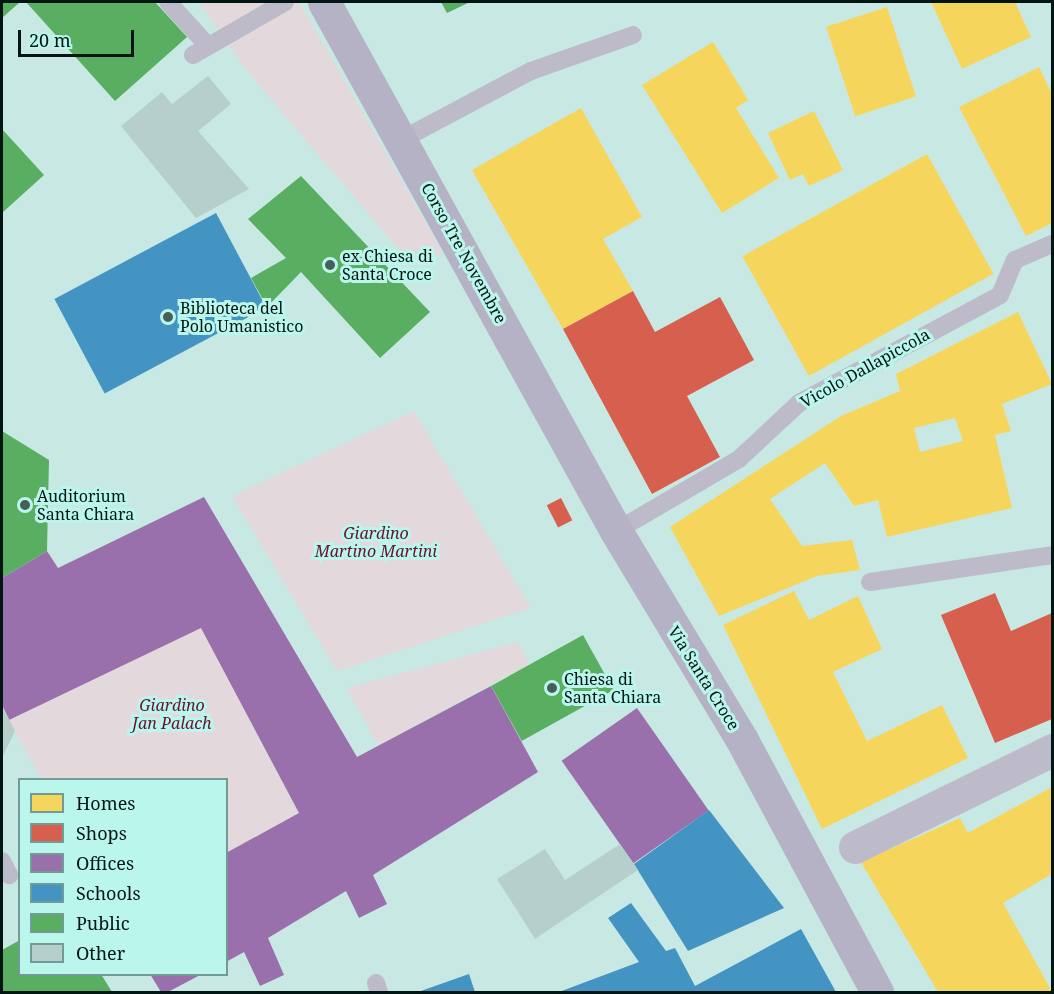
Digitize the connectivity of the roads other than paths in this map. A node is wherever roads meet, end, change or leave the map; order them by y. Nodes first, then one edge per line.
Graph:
1 (168, 2) edge
2 (285, 2) edge
3 (324, 2) edge
4 (633, 34) dead end
5 (401, 140) junction
6 (1053, 244) edge
7 (527, 366) joint
8 (616, 531) junction
9 (1053, 555) edge
10 (870, 582) dead end
11 (1053, 750) edge
12 (855, 847) dead end
13 (877, 993) edge

1 - 2 lane
3 - 5 street, Corso Tre Novembre
4 - 5 lane
5 - 7 street, Corso Tre Novembre
6 - 8 lane, Vicolo Dallapiccola
7 - 8 street, Via Santa Croce
8 - 13 street, Via Santa Croce
9 - 10 lane
11 - 12 street

